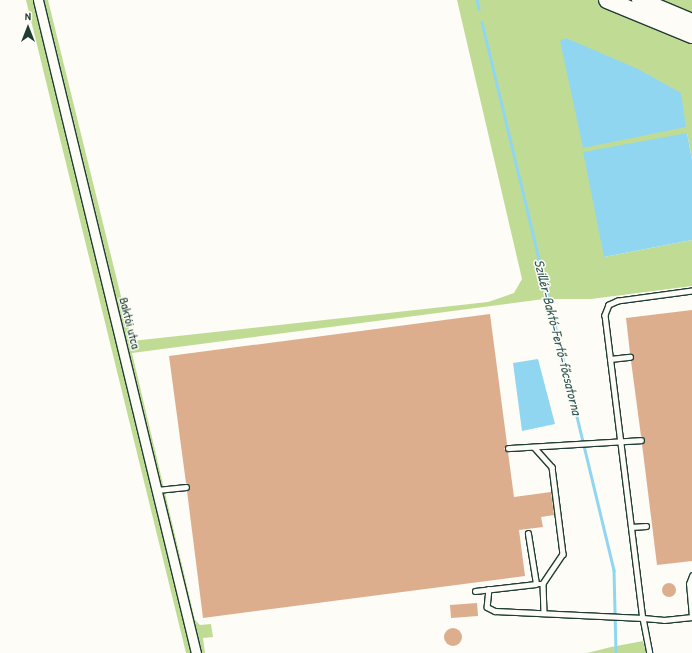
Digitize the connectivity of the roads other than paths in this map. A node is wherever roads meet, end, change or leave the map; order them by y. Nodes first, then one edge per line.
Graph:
1 (38, 0) edge
2 (607, 0) edge
3 (640, 0) edge
4 (692, 22) edge
5 (692, 35) edge
6 (692, 290) edge
7 (630, 356) dead end
8 (610, 359) junction
9 (641, 440) dead end
10 (620, 443) junction
11 (534, 447) junction
12 (508, 448) dead end
13 (186, 487) dead end
14 (157, 490) junction
15 (646, 526) dead end
16 (631, 528) junction
17 (528, 534) dead end
18 (692, 576) edge
19 (536, 584) junction
20 (543, 584) junction
21 (489, 588) junction
22 (475, 591) dead end
23 (544, 613) junction
24 (692, 617) edge
25 (643, 618) junction
26 (196, 653) edge
27 (650, 653) edge

1 - 14 street, Baktói utca
2 - 5 highway
3 - 4 highway
6 - 8 lane
7 - 8 lane
8 - 10 lane
9 - 10 lane
10 - 11 lane
10 - 16 lane
11 - 12 lane
11 - 20 lane
13 - 14 lane
14 - 26 street, Baktói utca
15 - 16 lane
16 - 25 lane
17 - 19 lane
18 - 24 lane
19 - 20 lane
19 - 21 lane
20 - 23 lane
21 - 22 lane
21 - 23 lane
23 - 25 lane
24 - 25 lane
25 - 27 lane

